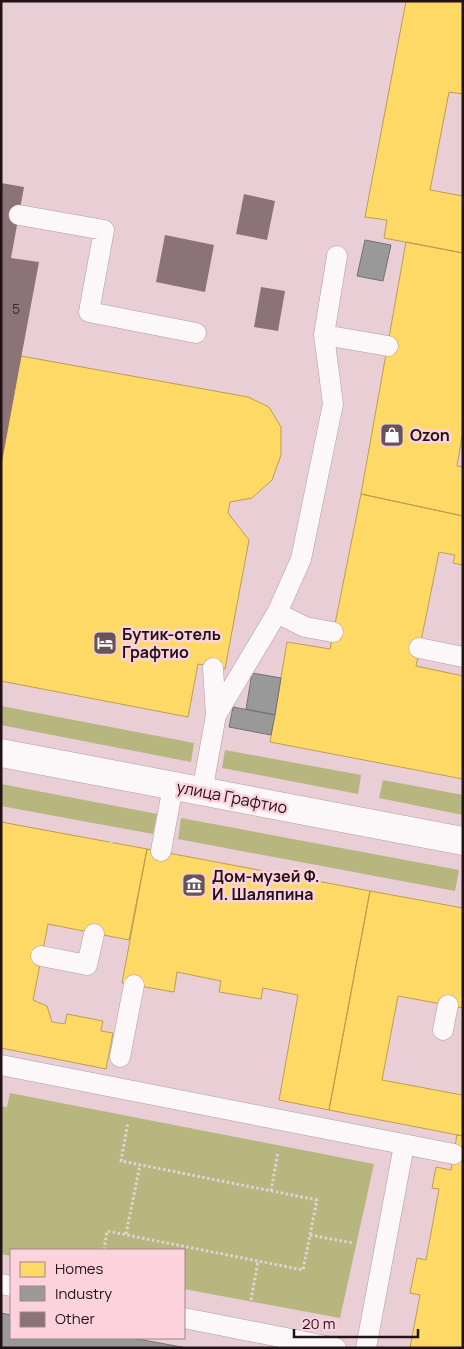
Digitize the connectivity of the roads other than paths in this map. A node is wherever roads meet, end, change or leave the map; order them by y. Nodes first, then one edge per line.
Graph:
1 (19, 215) dead end
2 (337, 256) dead end
3 (196, 333) dead end
4 (324, 335) junction
5 (388, 346) dead end
6 (277, 614) junction
7 (333, 632) dead end
8 (420, 648) dead end
9 (463, 657) edge
10 (213, 668) dead end
11 (216, 715) junction
12 (1, 753) edge
13 (173, 786) junction
14 (202, 792) junction
15 (463, 841) edge
16 (161, 851) dead end
17 (94, 934) dead end
18 (42, 956) dead end
19 (134, 985) dead end
20 (448, 1005) dead end
21 (443, 1030) dead end
22 (120, 1057) dead end
23 (1, 1065) edge
24 (404, 1145) junction
25 (454, 1154) dead end
26 (185, 1318) edge
27 (336, 1348) edge
28 (366, 1348) edge

1 - 3 lane
2 - 4 lane
4 - 5 lane
4 - 6 lane
6 - 7 lane
6 - 11 lane
8 - 9 lane
10 - 11 lane
11 - 14 lane
12 - 13 street, улица Графтио
13 - 14 street, улица Графтио
13 - 16 lane
14 - 15 street, улица Графтио
17 - 18 lane
19 - 22 lane
20 - 21 lane
23 - 24 lane
24 - 25 lane
24 - 28 lane
26 - 27 lane

